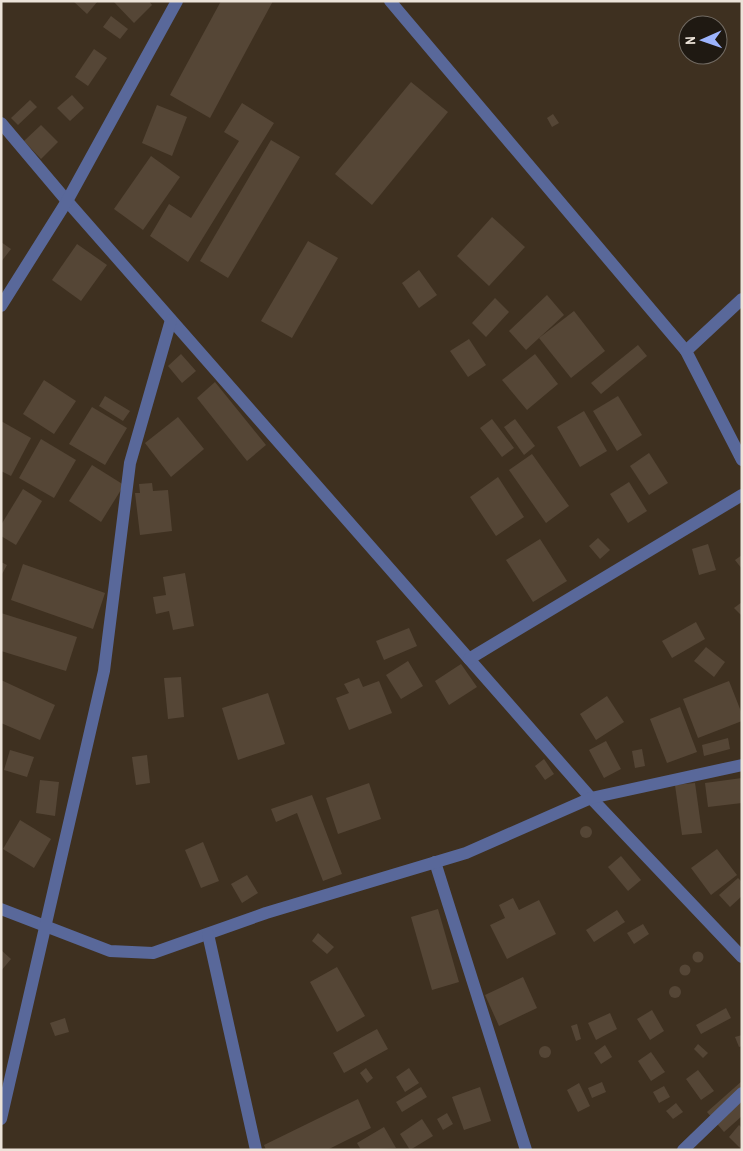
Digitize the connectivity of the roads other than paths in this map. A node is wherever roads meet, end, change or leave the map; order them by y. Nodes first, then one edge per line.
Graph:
1 (177, 1) edge
2 (390, 1) edge
3 (1, 123) edge
4 (67, 201) junction
5 (742, 299) edge
6 (1, 306) edge
7 (171, 320) junction
8 (686, 351) junction
9 (742, 460) edge
10 (742, 495) edge
11 (469, 659) junction
12 (742, 765) edge
13 (591, 798) junction
14 (434, 862) junction
15 (1, 909) edge
16 (47, 927) junction
17 (208, 934) junction
18 (742, 957) edge
19 (742, 1093) edge
20 (1, 1120) edge
21 (256, 1150) edge
22 (526, 1150) edge
23 (683, 1150) edge

1 - 4 street
2 - 8 street
3 - 4 street
4 - 6 street
4 - 7 street
5 - 8 street
7 - 11 street
7 - 16 street
8 - 9 street
10 - 11 street
11 - 13 street
12 - 13 street
13 - 14 street
13 - 18 street
14 - 17 street
14 - 22 street
15 - 16 street
16 - 17 street
16 - 20 street
17 - 21 street
19 - 23 street

